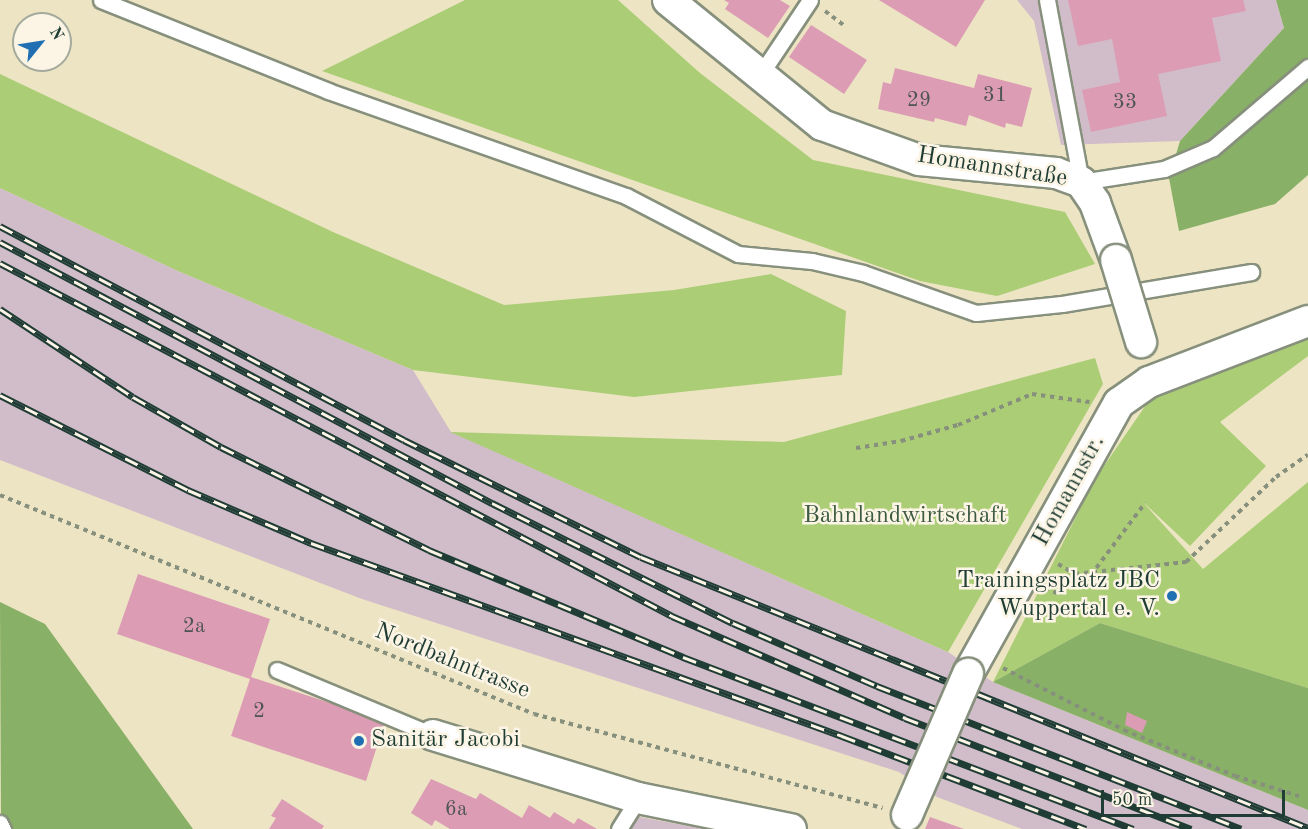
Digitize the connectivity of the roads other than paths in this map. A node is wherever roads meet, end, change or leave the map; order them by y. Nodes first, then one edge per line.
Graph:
1 (101, 0) edge
2 (668, 0) edge
3 (810, 0) edge
4 (1047, 0) edge
5 (1308, 67) edge
6 (760, 75) junction
7 (1081, 182) junction
8 (1251, 272) dead end
9 (1308, 321) edge
10 (1149, 382) junction
11 (277, 670) dead end
12 (433, 735) joint
13 (638, 798) junction
14 (904, 822) edge
15 (0, 823) edge
16 (3, 829) edge
17 (619, 829) edge
18 (791, 829) edge

1 - 8 lane
2 - 6 street, Homannstraße
3 - 6 lane
4 - 7 lane
5 - 7 lane
6 - 7 street, Homannstraße
7 - 10 street, Homannstraße, bridge
9 - 10 street, Homannstr.
10 - 14 street, Homannstr., bridge
11 - 12 lane
12 - 13 street
13 - 17 lane
13 - 18 street
15 - 16 lane

